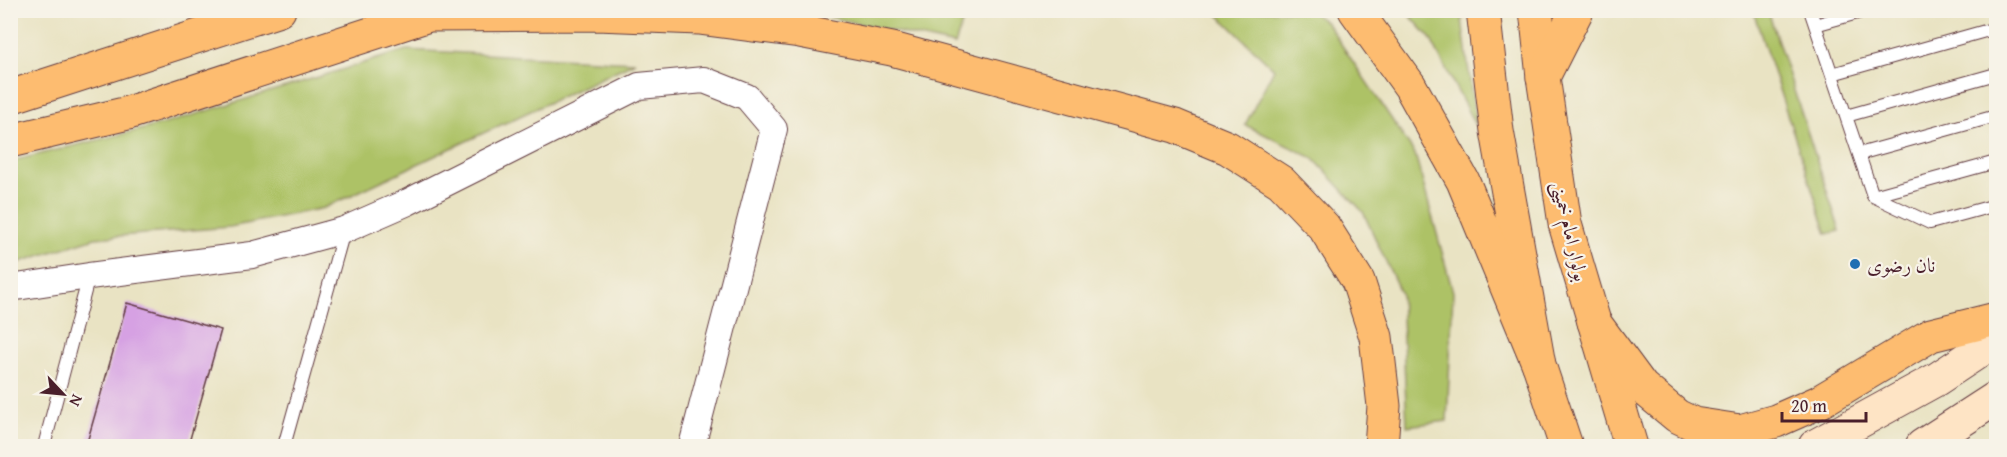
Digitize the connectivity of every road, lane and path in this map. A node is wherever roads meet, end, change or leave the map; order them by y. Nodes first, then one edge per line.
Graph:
1 (279, 10) edge
2 (1355, 10) edge
3 (1483, 10) edge
4 (1536, 10) edge
5 (1577, 10) edge
6 (1810, 10) edge
7 (1868, 10) edge
8 (437, 13) edge
9 (1815, 25) junction
10 (1996, 28) edge
11 (1832, 74) junction
12 (1996, 74) edge
13 (1544, 77) junction
14 (10, 97) edge
15 (1846, 116) junction
16 (1996, 116) edge
17 (10, 141) edge
18 (1859, 154) junction
19 (1996, 162) edge
20 (1873, 196) junction
21 (1996, 205) edge
22 (344, 230) junction
23 (88, 276) junction
24 (10, 288) edge
25 (1996, 319) edge
26 (1594, 321) junction
27 (1996, 340) edge
28 (1539, 365) junction
29 (1996, 398) edge
30 (44, 447) edge
31 (284, 447) edge
32 (692, 447) edge
33 (1382, 447) edge
34 (1566, 447) edge
35 (1631, 447) edge
36 (1815, 447) edge
37 (1922, 447) edge

1 - 14 main road
2 - 28 main road
3 - 28 main road
4 - 13 main road, بولوار امام خمینی
5 - 13 main road
6 - 9 lane
7 - 9 lane
8 - 17 main road
8 - 33 main road
9 - 11 lane
10 - 11 lane
11 - 15 lane
12 - 15 lane
13 - 26 main road, بولوار امام خمینی
15 - 18 lane
16 - 18 lane
18 - 20 lane
19 - 20 lane
20 - 21 lane
22 - 23 street
22 - 31 lane
22 - 32 street
23 - 24 street
23 - 30 lane
25 - 26 main road
26 - 35 main road, بولوار امام خمینی
27 - 36 main road
28 - 34 main road
29 - 37 main road

